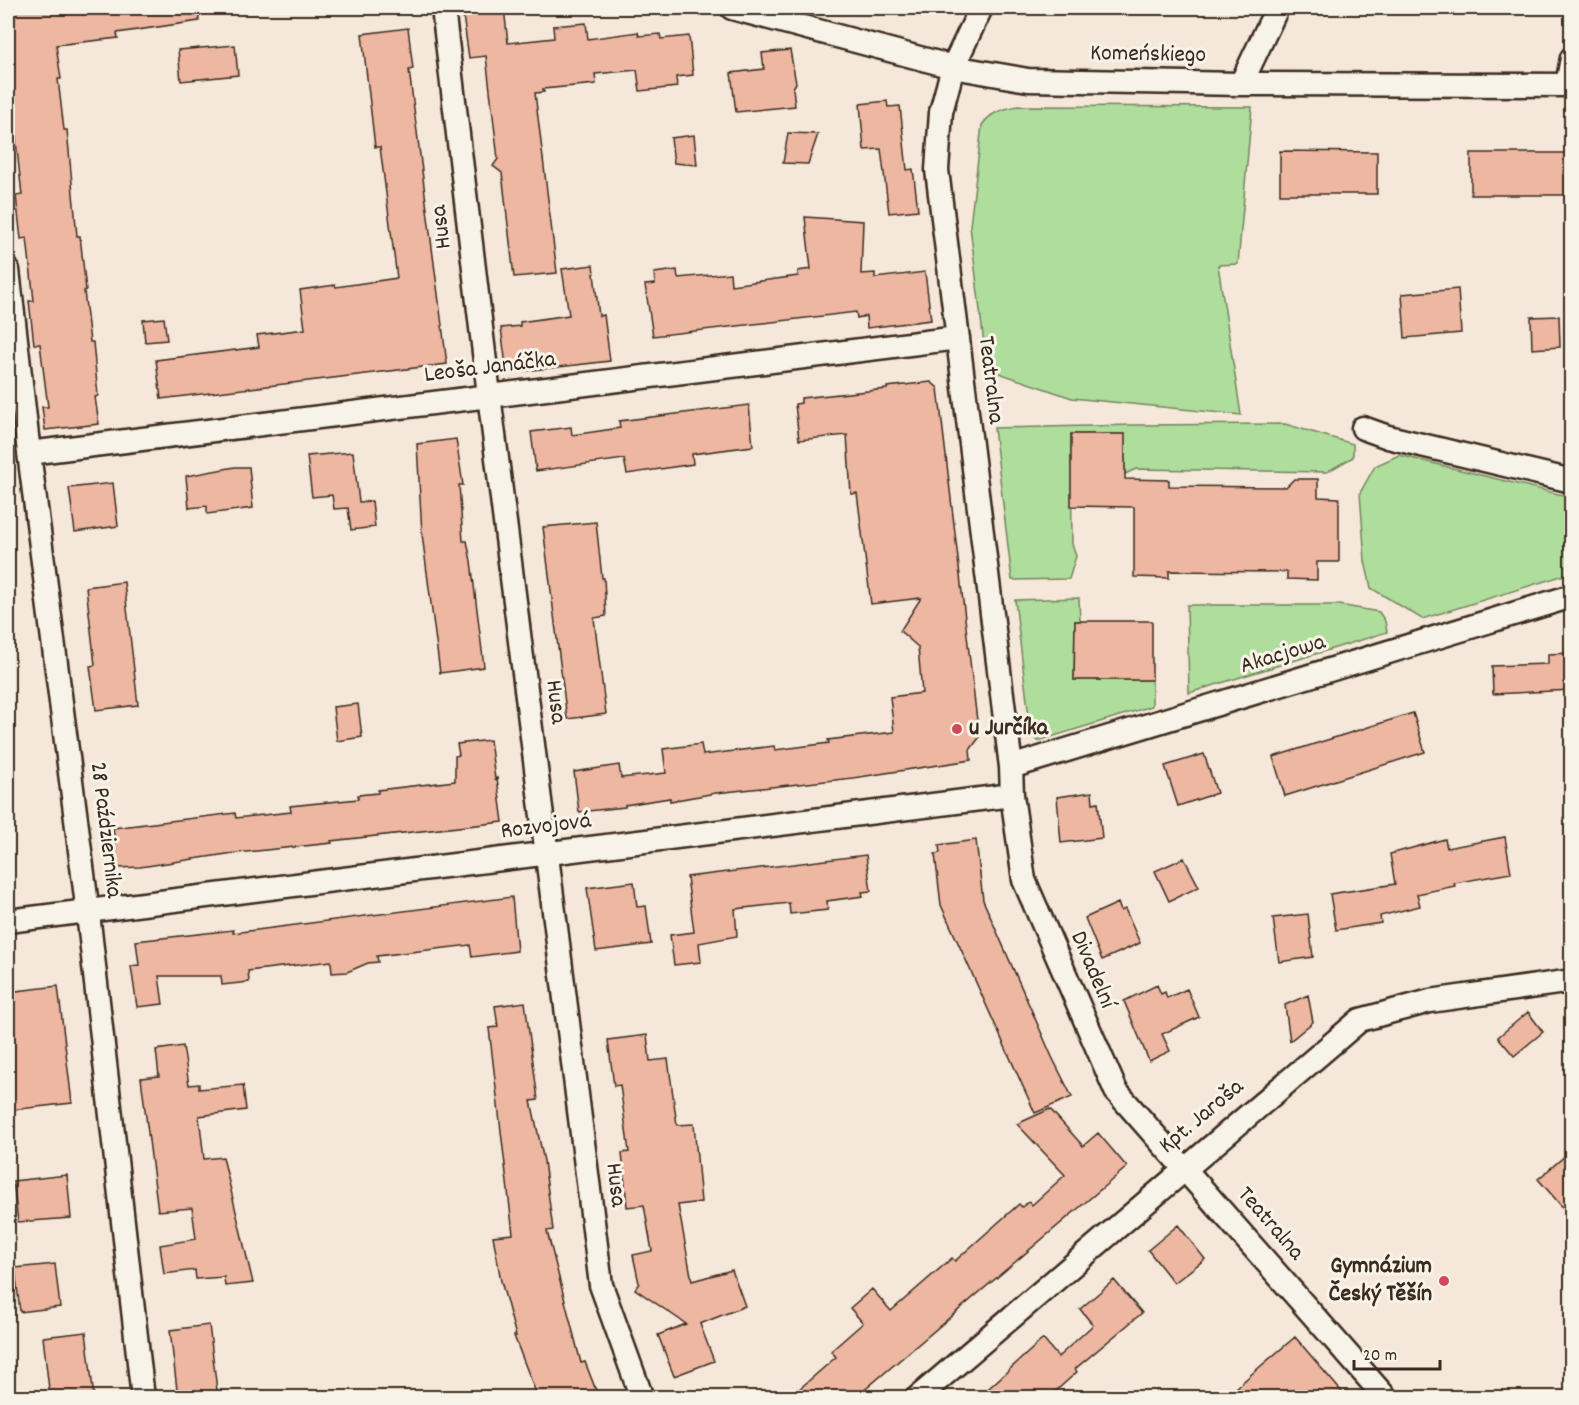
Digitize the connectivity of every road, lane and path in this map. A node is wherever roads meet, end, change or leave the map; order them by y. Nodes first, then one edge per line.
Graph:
1 (443, 8) edge
2 (732, 8) edge
3 (981, 8) edge
4 (1278, 8) edge
5 (1572, 58) edge
6 (953, 67) junction
7 (1241, 84) junction
8 (1570, 85) edge
9 (8, 270) edge
10 (958, 338) junction
11 (489, 395) junction
12 (1363, 428) dead end
13 (29, 453) junction
14 (1572, 482) edge
15 (1572, 596) edge
16 (1011, 767) junction
17 (1012, 795) junction
18 (547, 854) junction
19 (88, 913) junction
20 (8, 921) edge
21 (1572, 981) edge
22 (1184, 1168) junction
23 (143, 1398) edge
24 (642, 1398) edge
25 (917, 1398) edge
26 (1386, 1398) edge

1 - 11 street, Husa
2 - 6 street, Komeńskiego
3 - 6 street, Teatralna
4 - 7 street
5 - 8 street
6 - 7 street, Komeńskiego
6 - 10 street, Teatralna
7 - 8 street, Komeńskiego
9 - 13 street, 28 Października
10 - 11 street, Leoša Janáčka
10 - 16 street, Teatralna
11 - 13 street, Leoša Janáčka
11 - 18 street, Husa
12 - 14 street
13 - 19 street, 28 Października
15 - 16 street, Akacjowa
16 - 17 street, Divadelní
17 - 18 street, Rozvojová
17 - 22 street, Divadelní
18 - 19 street, Rozvojová
18 - 24 street, Husa
19 - 20 street, Rozvojová
19 - 23 street, 28 Października
21 - 22 street, Kpt. Jaroša
22 - 25 street, Kpt. Jaroša
22 - 26 street, Teatralna

